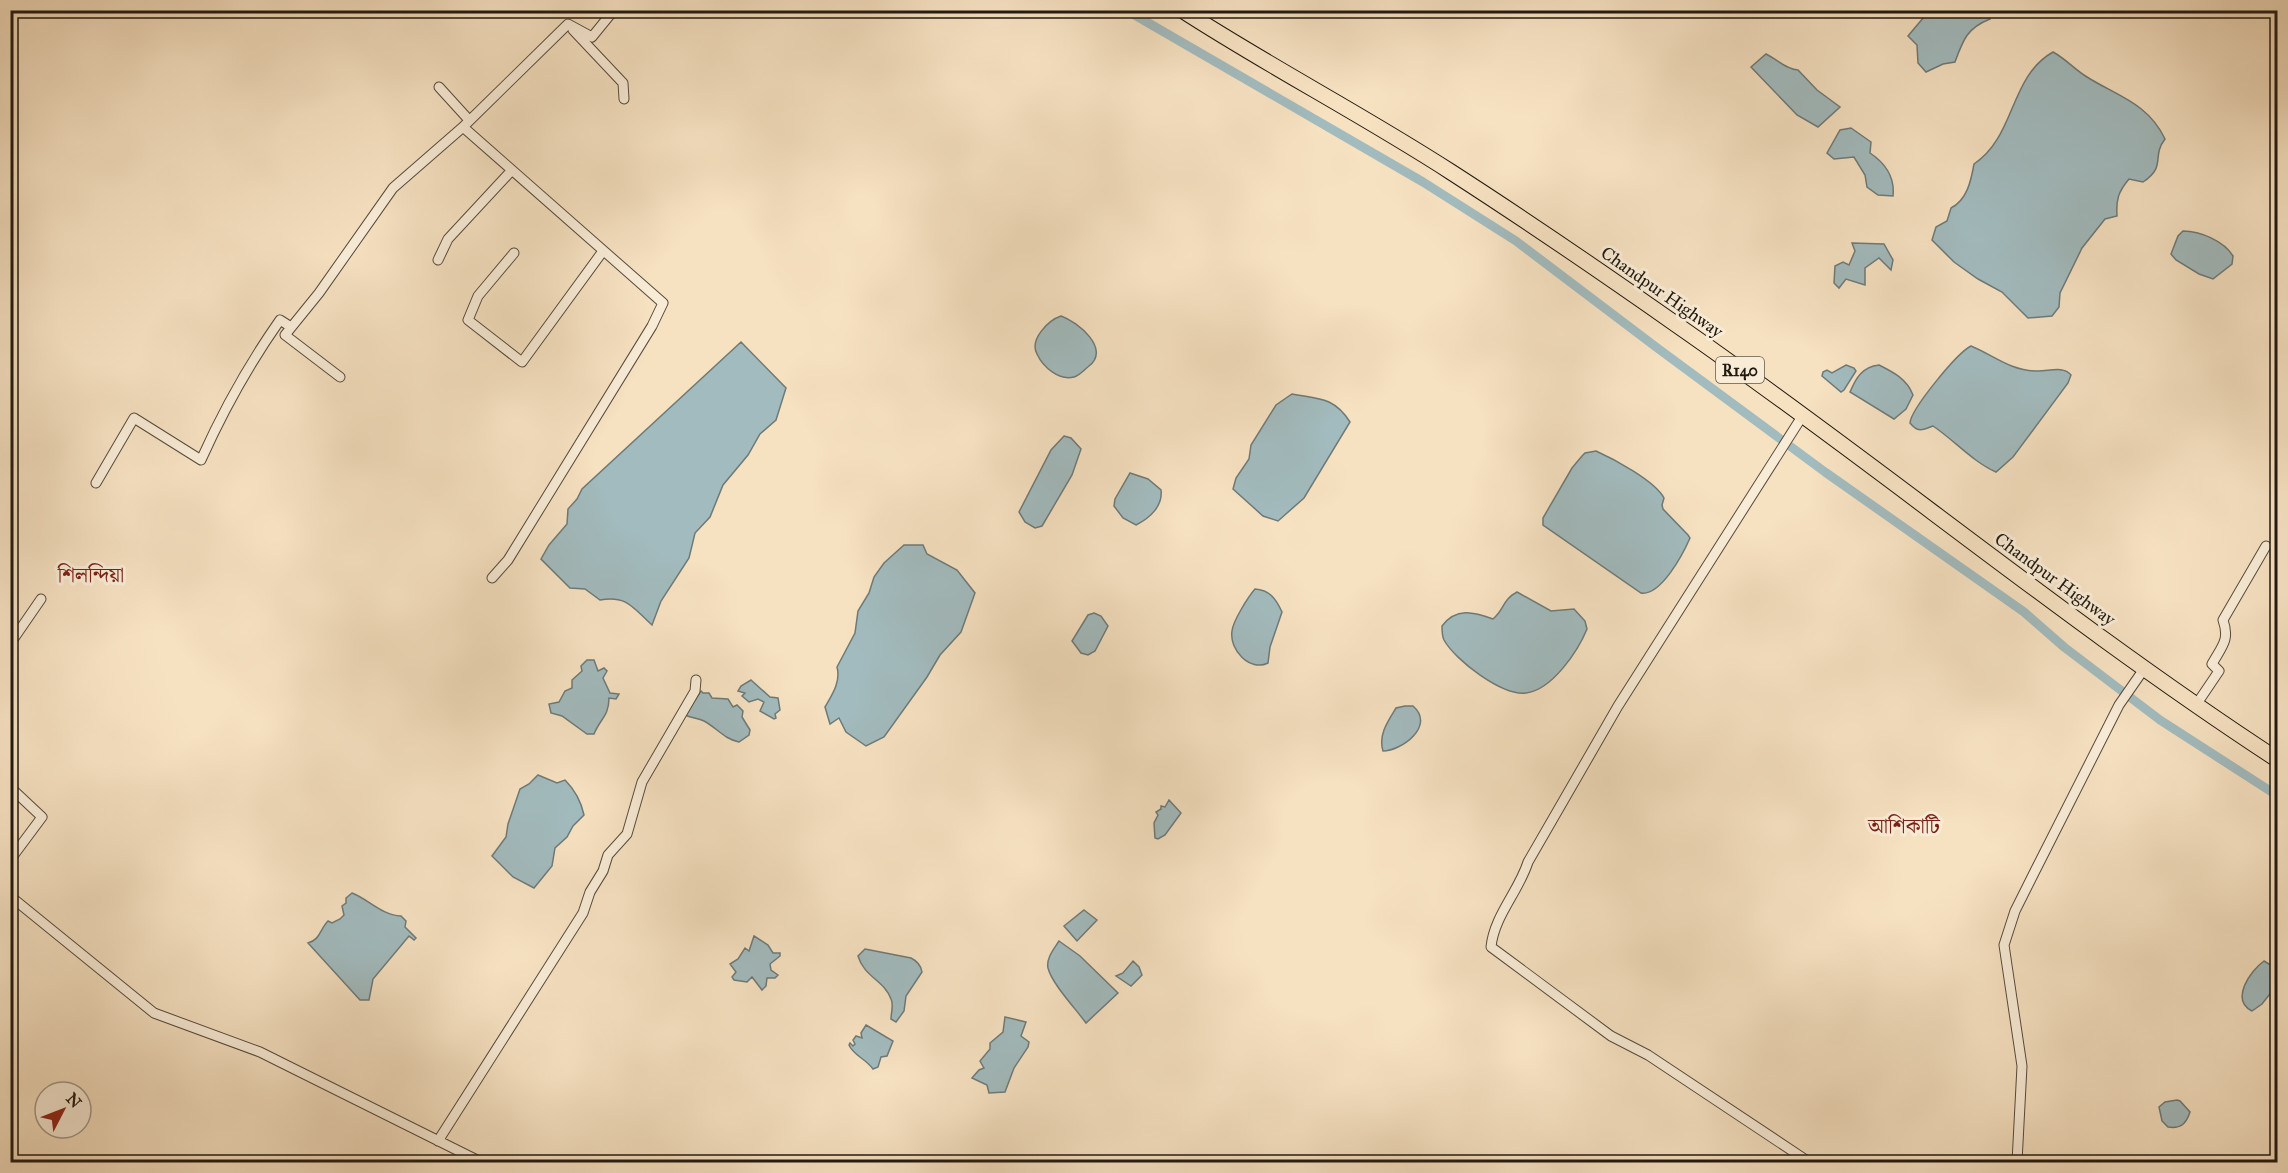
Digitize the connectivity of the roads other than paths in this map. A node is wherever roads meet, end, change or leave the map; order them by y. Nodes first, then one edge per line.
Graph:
1 (614, 10) edge
2 (1182, 10) edge
3 (568, 24) junction
4 (439, 87) dead end
5 (624, 99) dead end
6 (466, 123) junction
7 (512, 170) junction
8 (603, 251) junction
9 (514, 253) dead end
10 (438, 260) dead end
11 (291, 327) junction
12 (340, 377) dead end
13 (1799, 421) junction
14 (96, 483) dead end
15 (2266, 546) dead end
16 (492, 578) dead end
17 (40, 599) dead end
18 (10, 644) edge
19 (2140, 676) junction
20 (696, 680) dead end
21 (2196, 705) junction
22 (2277, 760) edge
23 (10, 787) edge
24 (10, 860) edge
25 (10, 896) edge
26 (438, 1141) junction
27 (481, 1162) edge
28 (1809, 1162) edge
29 (2017, 1162) edge

1 - 3 street
2 - 13 main road, Chandpur Highway / R140
3 - 5 street
3 - 6 street
4 - 6 street
6 - 7 street
6 - 11 street
7 - 8 street
7 - 10 street
8 - 9 street
8 - 16 street
11 - 12 street
11 - 14 street
13 - 19 main road, Chandpur Highway / R140
13 - 28 street
15 - 21 street
17 - 18 street
19 - 21 main road, Chandpur Highway / R140
19 - 29 street
20 - 26 street
21 - 22 main road, Chandpur Highway / R140
23 - 24 street
25 - 26 street
26 - 27 street

